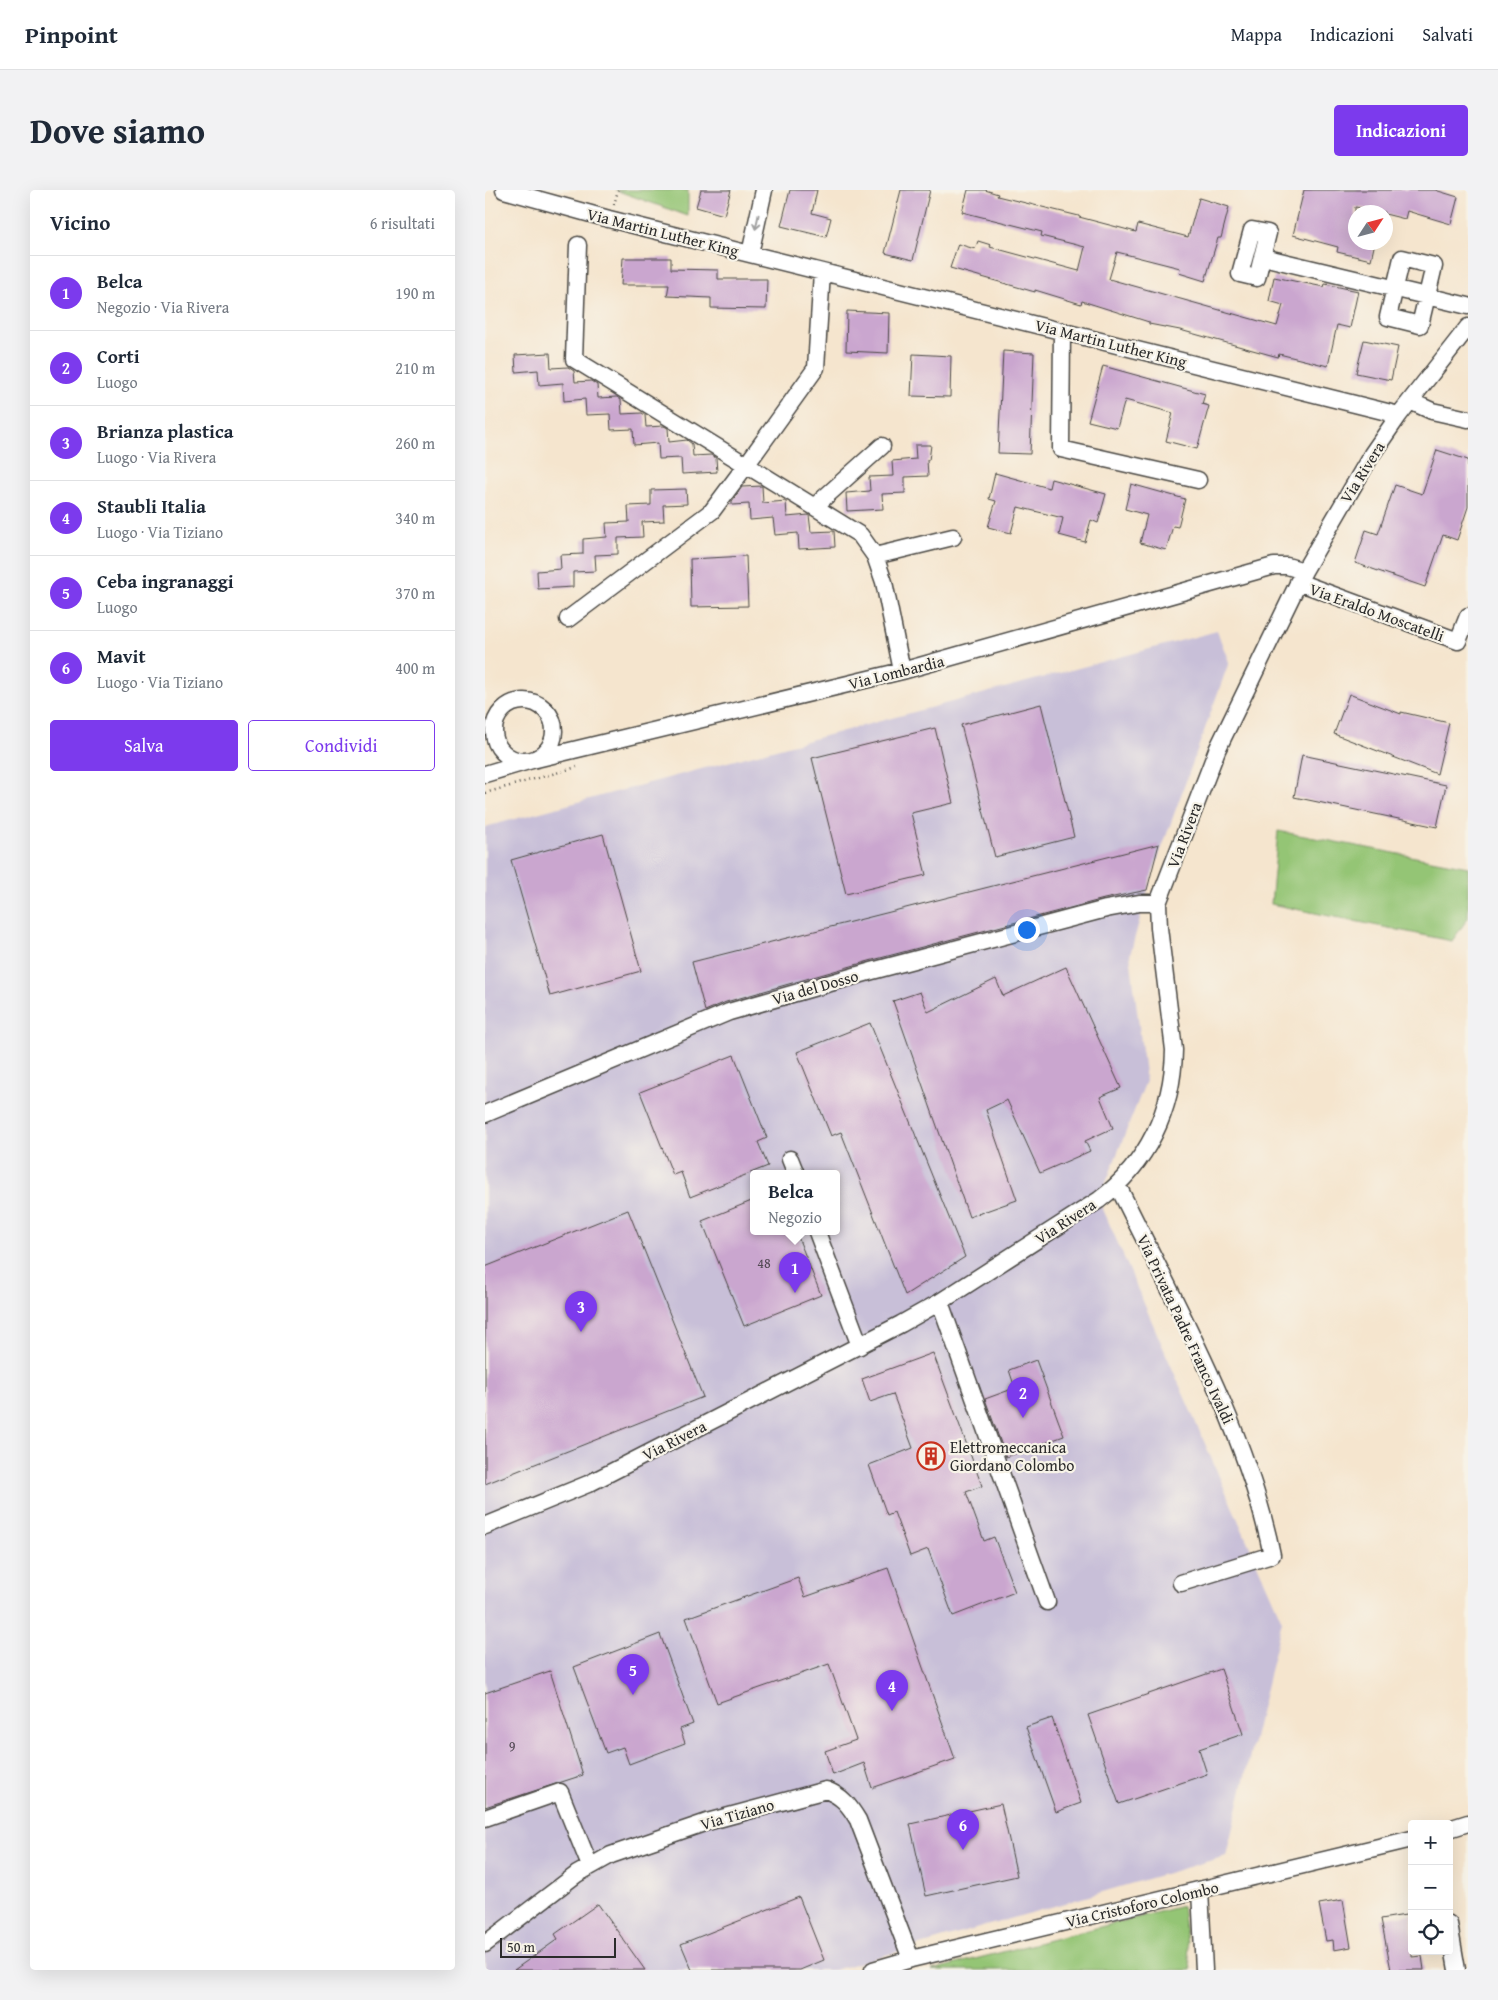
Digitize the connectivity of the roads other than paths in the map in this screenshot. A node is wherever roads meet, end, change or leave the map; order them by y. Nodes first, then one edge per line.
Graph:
1 (504, 190) edge
2 (764, 190) edge
3 (578, 244) dead end
4 (750, 254) junction
5 (1263, 256) dead end
6 (822, 272) junction
7 (1395, 288) junction
8 (1427, 297) junction
9 (1468, 306) edge
10 (1468, 327) edge
11 (1062, 330) junction
12 (1410, 401) junction
13 (1399, 415) junction
14 (1468, 419) edge
15 (882, 446) dead end
16 (747, 464) junction
17 (1199, 480) dead end
18 (815, 506) junction
19 (953, 537) dead end
20 (875, 556) junction
21 (1301, 577) junction
22 (1468, 616) edge
23 (568, 619) dead end
24 (902, 671) junction
25 (485, 774) edge
26 (1158, 903) junction
27 (485, 1114) edge
28 (1117, 1186) junction
29 (818, 1235) edge
30 (940, 1302) junction
31 (860, 1346) junction
32 (485, 1526) edge
33 (1181, 1583) dead end
34 (1047, 1602) dead end
35 (485, 1818) edge
36 (1468, 1824) edge
37 (1453, 1828) edge
38 (1408, 1840) edge
39 (590, 1866) junction
40 (1200, 1890) junction
41 (485, 1944) edge
42 (1453, 1947) edge
43 (911, 1959) junction
44 (873, 1970) edge
45 (1204, 1970) edge
46 (1457, 1970) edge

1 - 4 street, Via Martin Luther King
2 -> 4 street
3 - 16 street, Via Martin Luther King
4 - 6 street, Via Martin Luther King
5 - 7 street
6 - 11 street, Via Martin Luther King
6 - 16 street
7 - 8 street
7 - 8 street
7 - 8 street
8 - 9 street
10 - 12 street, Via Rivera
11 - 13 street, Via Martin Luther King
11 - 17 street
12 - 13 street, Via Rivera
12 - 14 street
13 - 21 street, Via Rivera
15 - 18 street
16 - 18 street, Via Martin Luther King
16 - 23 street
18 - 20 street, Via Martin Luther King
19 - 20 street
20 - 24 street, Via Martin Luther King
21 - 22 street, Via Eraldo Moscatelli
21 - 24 street, Via Lombardia
21 - 26 street, Via Rivera
24 - 25 street, Via Lombardia
26 - 27 street, Via del Dosso
26 - 28 street, Via Rivera
28 - 30 street, Via Rivera
28 - 33 street, Via Privata Padre Franco Ivaldi
29 - 31 street
30 - 31 street, Via Rivera
30 - 34 street
31 - 32 street, Via Rivera
35 - 39 street
36 - 37 street
38 - 40 street, Via Cristoforo Colombo
39 - 41 street, Via Tiziano
39 - 43 street, Via Tiziano
40 - 43 street, Via Cristoforo Colombo
40 - 45 street
42 - 46 street
43 - 44 street, Via Cristoforo Colombo

